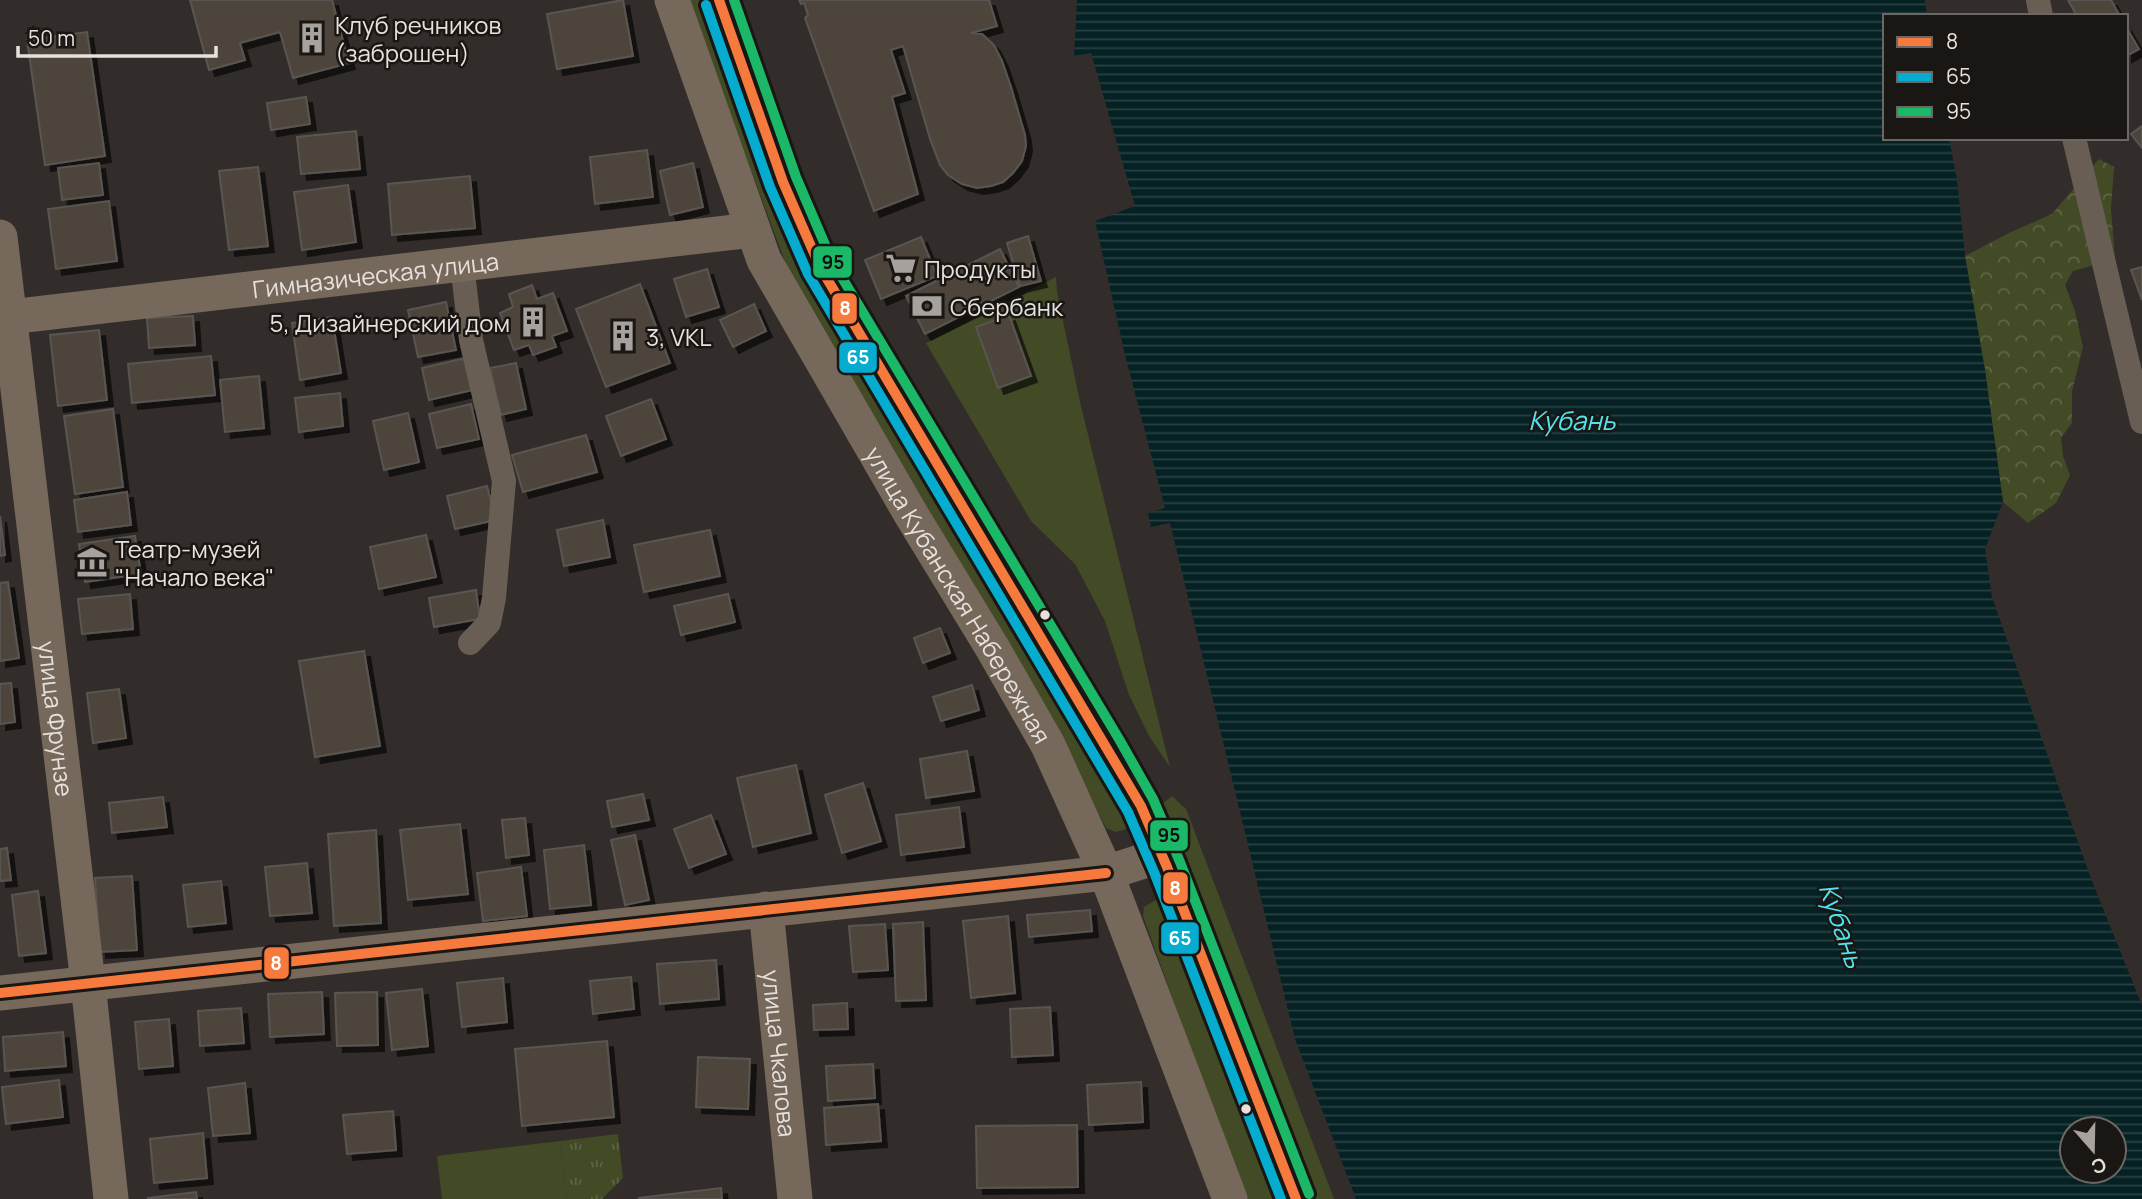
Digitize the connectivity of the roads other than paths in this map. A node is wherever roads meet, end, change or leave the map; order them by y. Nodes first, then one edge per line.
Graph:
1 (671, 0) edge
2 (719, 0) edge
3 (2074, 140) edge
4 (752, 230) junction
5 (0, 237) edge
6 (462, 264) junction
7 (5, 318) edge
8 (2142, 422) edge
9 (470, 643) dead end
10 (1162, 855) junction
11 (1106, 873) junction
12 (766, 909) junction
13 (88, 983) junction
14 (0, 993) edge
15 (111, 1199) edge
16 (795, 1199) edge
17 (1230, 1199) edge
18 (1296, 1199) edge

1 - 4 street, улица Кубанская Набережная
2 - 10 street, улица Кубанская Набережная
3 - 8 street
4 - 6 street, Гимназическая улица
4 - 11 street, улица Кубанская Набережная
5 - 7 street, улица Фрунзе
6 - 7 street, Гимназическая улица
6 - 9 street
7 - 13 street, улица Фрунзе
10 - 11 street
10 - 18 street, улица Кубанская Набережная
11 - 12 street
11 - 17 street, улица Кубанская Набережная
12 - 13 street
12 - 16 street, улица Чкалова
13 - 14 street
13 - 15 street, улица Фрунзе

